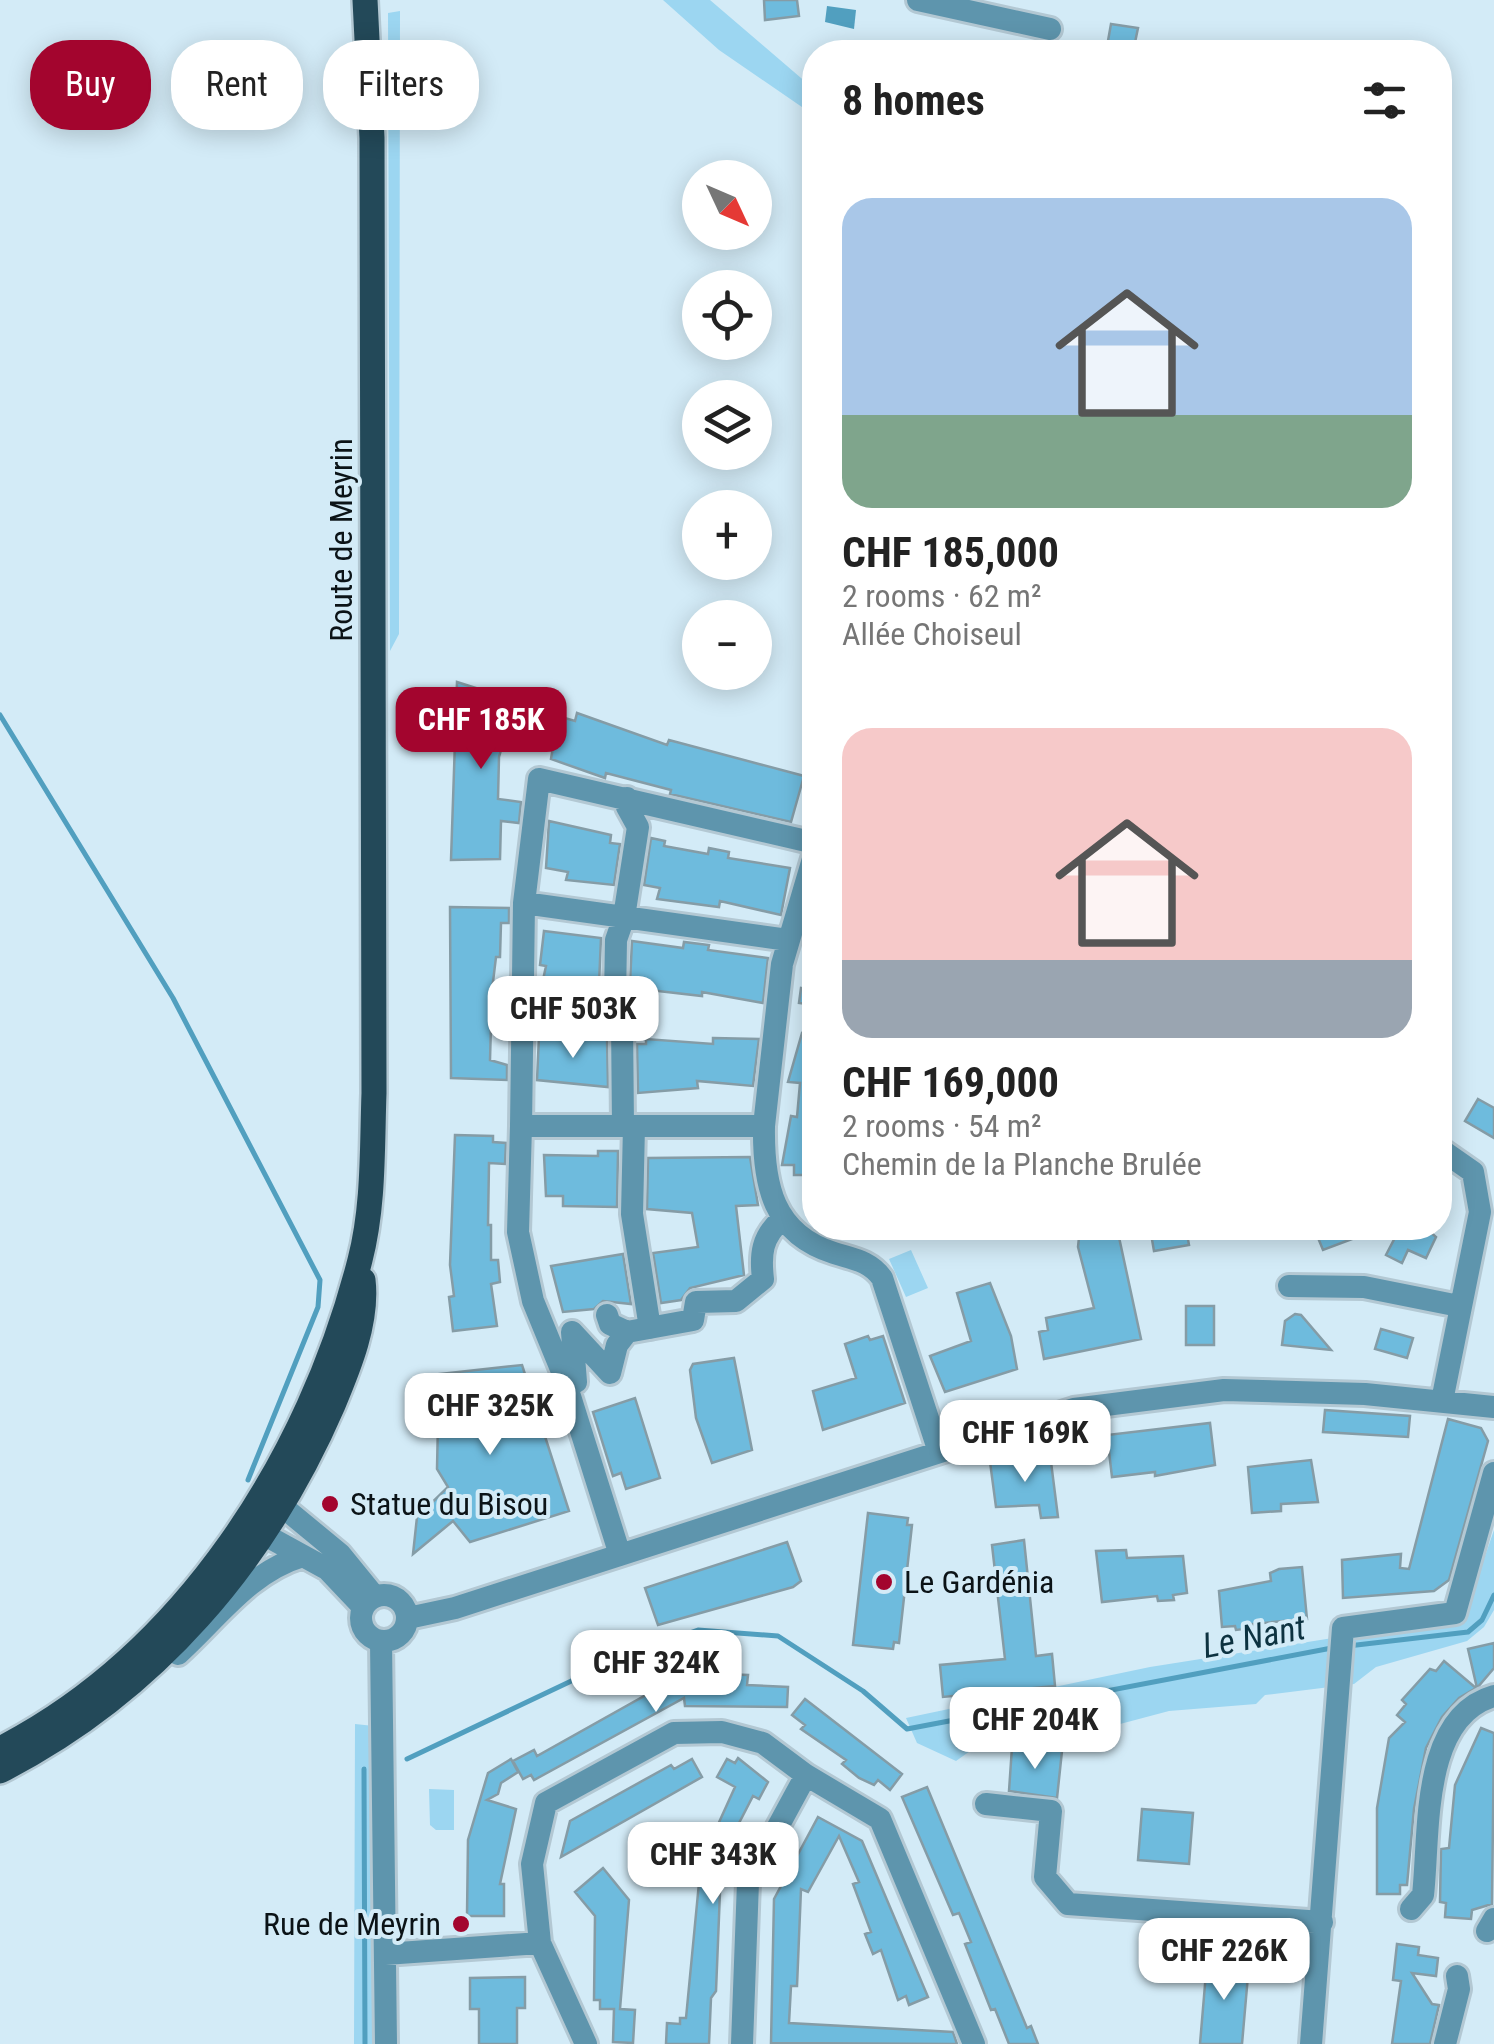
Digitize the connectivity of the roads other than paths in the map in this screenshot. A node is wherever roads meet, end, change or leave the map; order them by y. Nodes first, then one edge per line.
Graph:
1 (365, 0) edge
2 (918, 0) edge
3 (1050, 29) dead end
4 (628, 798) junction
5 (802, 840) edge
6 (802, 894) edge
7 (524, 903) junction
8 (624, 917) junction
9 (788, 940) junction
10 (521, 1126) junction
11 (628, 1126) junction
12 (764, 1126) junction
13 (1452, 1158) edge
14 (775, 1226) junction
15 (360, 1260) junction
16 (1288, 1286) dead end
17 (1459, 1306) junction
18 (624, 1327) junction
19 (567, 1386) junction
20 (1442, 1401) junction
21 (1494, 1407) edge
22 (938, 1452) junction
23 (1494, 1473) edge
24 (283, 1507) junction
25 (253, 1508) junction
26 (265, 1535) junction
27 (620, 1555) junction
28 (302, 1556) junction
29 (369, 1602) junction
30 (408, 1618) junction
31 (381, 1642) junction
32 (145, 1672) junction
33 (1494, 1696) edge
34 (0, 1749) edge
35 (0, 1771) edge
36 (806, 1775) junction
37 (986, 1804) dead end
38 (1411, 1909) dead end
39 (1322, 1922) junction
40 (540, 1943) junction
41 (385, 1954) junction
42 (1457, 1976) dead end
43 (386, 2044) edge
44 (586, 2044) edge
45 (742, 2044) edge
46 (974, 2044) edge
47 (1311, 2044) edge
48 (1444, 2044) edge

1 - 15 main road, Route de Meyrin
2 - 3 street
4 - 5 street
4 - 7 street
4 - 8 street
6 - 9 street
7 - 8 street
7 - 10 street
8 - 9 street
8 - 11 street
9 - 12 street
10 - 11 street
10 - 19 street
11 - 12 street
11 - 18 street
12 - 14 street
13 - 17 street
14 - 18 street
14 - 22 street
15 - 24 main road, Route de Meyrin
15 - 25 main road, Route de Meyrin
16 - 17 street
17 - 20 street
18 - 19 street
19 - 27 street
20 - 21 street
20 - 22 street
22 - 27 street
23 - 39 street
24 - 25 street
24 - 26 main road, Route de Meyrin
24 - 29 street
25 - 26 street
25 - 34 main road, Route de Meyrin
26 - 28 street
26 - 32 main road, Route de Meyrin
27 - 30 street
28 - 29 street
28 - 32 street
29 - 30 street
29 - 31 street
30 - 31 street
31 - 41 street
32 - 35 main road, Route de Meyrin
33 - 38 street
36 - 40 street
36 - 45 street
36 - 46 street
37 - 39 street
39 - 47 street
40 - 41 street
40 - 44 street
41 - 43 street
42 - 48 street

